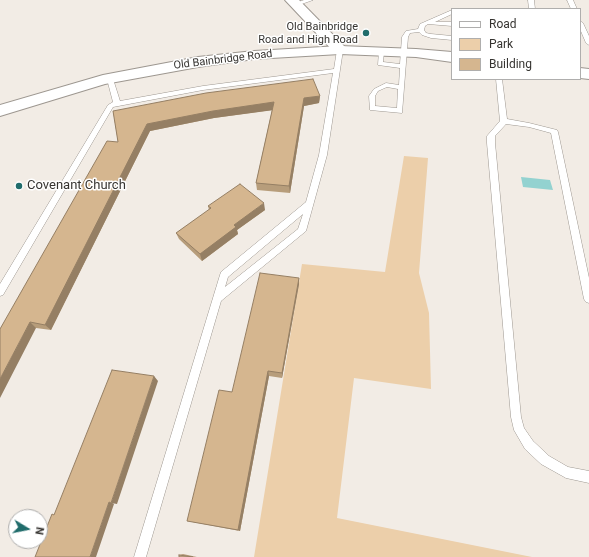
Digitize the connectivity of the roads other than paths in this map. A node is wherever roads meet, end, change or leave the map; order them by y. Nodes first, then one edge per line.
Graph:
1 (310, 0) edge
2 (294, 2) edge
3 (451, 12) edge
4 (426, 22) junction
5 (451, 24) edge
6 (581, 25) edge
7 (421, 30) junction
8 (451, 38) edge
9 (589, 43) edge
10 (340, 50) junction
11 (451, 57) edge
12 (403, 60) junction
13 (336, 71) junction
14 (110, 79) junction
15 (499, 80) edge
16 (401, 87) junction
17 (117, 104) junction
18 (0, 111) edge
19 (504, 121) junction
20 (310, 202) junction
21 (0, 292) edge
22 (216, 299) junction
23 (589, 299) edge
24 (589, 477) edge
25 (140, 557) edge

1 - 2 lane
2 - 10 main road
3 - 4 lane
4 - 5 lane
4 - 7 lane
6 - 9 lane
7 - 8 lane
7 - 12 lane
10 - 12 main road, Old Bainbridge Road
10 - 13 lane
10 - 14 main road, Old Bainbridge Road
11 - 12 main road, Old Bainbridge Road
12 - 16 lane
13 - 17 lane
13 - 20 lane
14 - 17 lane
14 - 18 main road, Old Bainbridge Road
15 - 19 lane
16 - 16 lane
17 - 21 lane
19 - 23 lane
19 - 24 lane
20 - 22 lane
20 - 22 lane
22 - 25 lane

